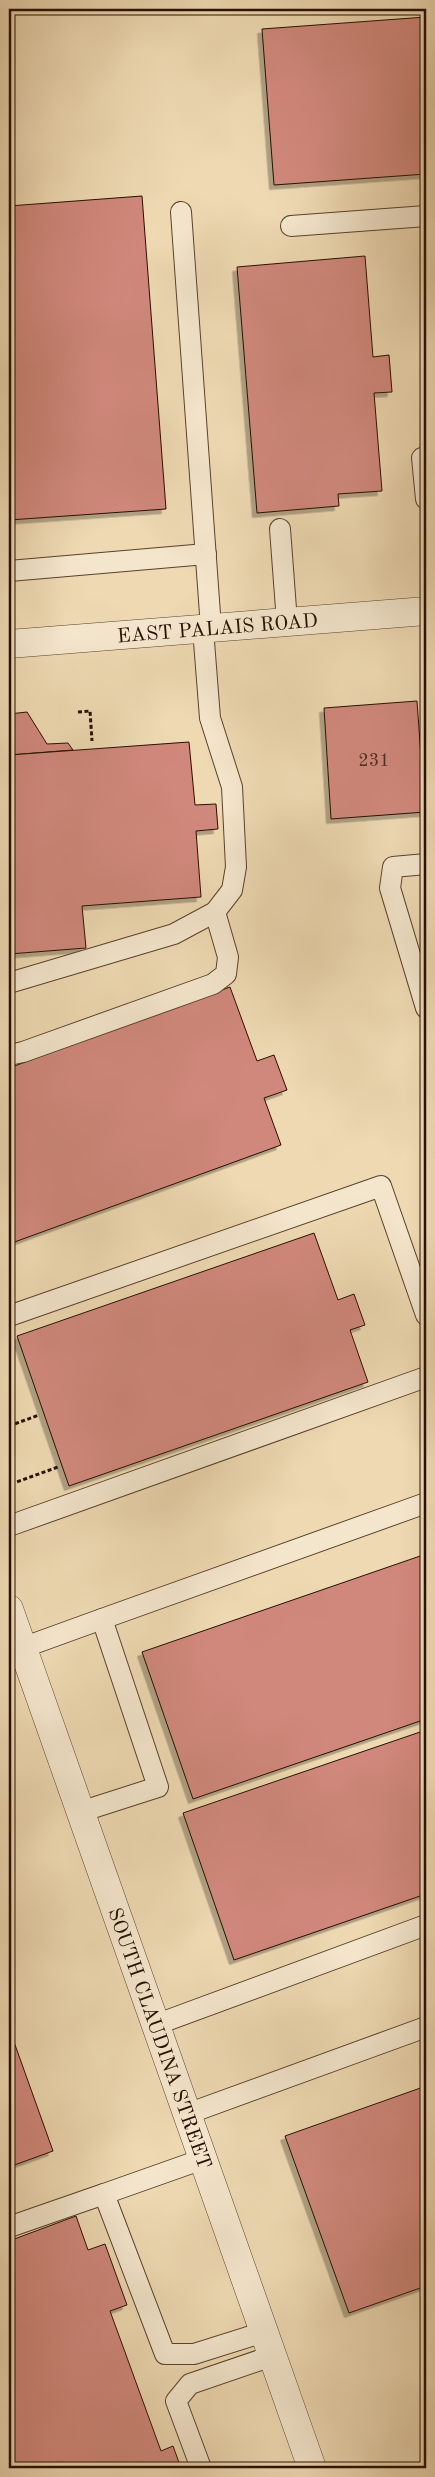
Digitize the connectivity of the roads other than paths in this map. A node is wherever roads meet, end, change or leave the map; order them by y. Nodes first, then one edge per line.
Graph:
1 (181, 212) dead end
2 (426, 216) edge
3 (291, 226) dead end
4 (426, 457) edge
5 (426, 499) edge
6 (280, 530) dead end
7 (206, 554) junction
8 (9, 570) edge
9 (426, 611) edge
10 (286, 622) junction
11 (207, 629) junction
12 (9, 644) edge
13 (426, 864) edge
14 (215, 912) junction
15 (9, 983) edge
16 (426, 1008) edge
17 (9, 1055) edge
18 (426, 1315) edge
19 (9, 1316) edge
20 (426, 1377) edge
21 (426, 1503) edge
22 (9, 1526) edge
23 (9, 1609) edge
24 (102, 1619) junction
25 (22, 1648) junction
26 (80, 1812) junction
27 (426, 1926) edge
28 (155, 2025) junction
29 (426, 2026) edge
30 (186, 2114) junction
31 (203, 2159) junction
32 (104, 2194) junction
33 (9, 2227) edge
34 (268, 2344) junction
35 (200, 2468) edge
36 (312, 2468) edge

1 - 7 lane
2 - 3 lane
4 - 5 lane
6 - 10 lane
7 - 8 lane
7 - 11 lane
9 - 10 street, EAST PALAIS ROAD
10 - 11 street, EAST PALAIS ROAD
11 - 12 street, EAST PALAIS ROAD
11 - 14 lane
13 - 16 lane
14 - 15 lane
14 - 17 lane
18 - 19 lane
20 - 22 lane
21 - 24 lane
23 - 25 street, SOUTH CLAUDINA STREET
24 - 25 lane
24 - 26 lane
25 - 26 street, SOUTH CLAUDINA STREET
26 - 28 street, SOUTH CLAUDINA STREET
27 - 28 lane
28 - 30 street, SOUTH CLAUDINA STREET
29 - 30 lane
30 - 31 street, SOUTH CLAUDINA STREET
31 - 32 lane
31 - 34 street, SOUTH CLAUDINA STREET
32 - 33 lane
32 - 34 lane
34 - 35 lane
34 - 36 street, SOUTH CLAUDINA STREET

